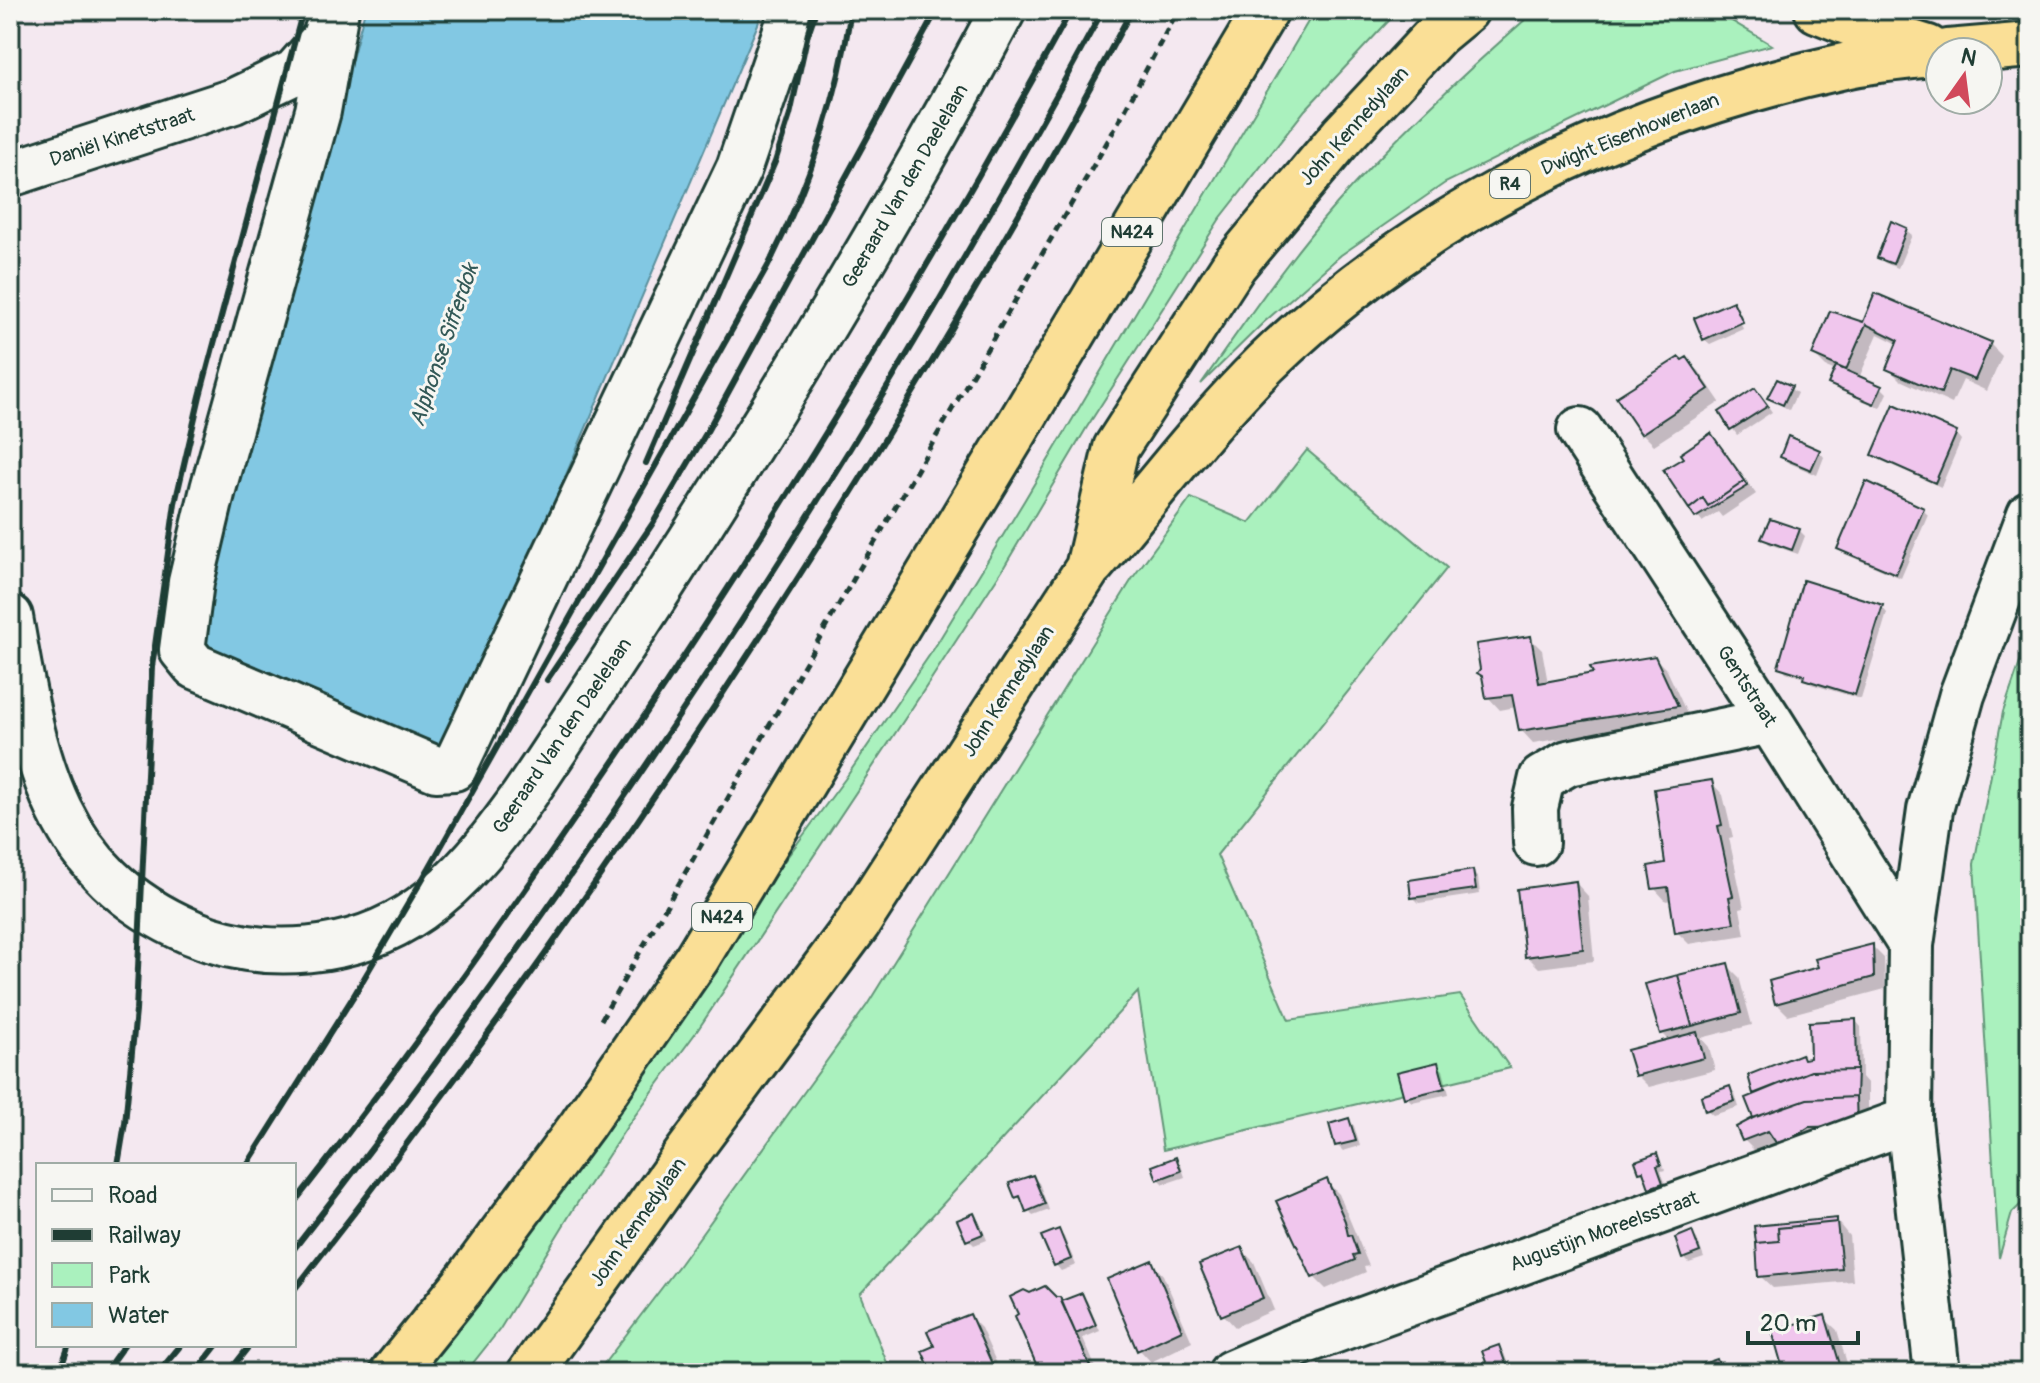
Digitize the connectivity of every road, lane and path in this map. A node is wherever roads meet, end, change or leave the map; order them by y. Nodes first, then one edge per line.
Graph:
1 (336, 10) edge
2 (793, 10) edge
3 (1003, 10) edge
4 (1178, 10) edge
5 (1266, 10) edge
6 (1466, 10) edge
7 (1817, 10) edge
8 (2030, 45) edge
9 (1924, 46) edge
10 (2004, 47) edge
11 (1924, 55) edge
12 (10, 174) edge
13 (1580, 430) dead end
14 (2030, 514) edge
15 (1088, 568) junction
16 (10, 617) edge
17 (1770, 721) junction
18 (1536, 843) dead end
19 (1911, 945) junction
20 (598, 1027) dead end
21 (1909, 1120) junction
22 (1298, 1358) edge
23 (393, 1373) edge
24 (530, 1373) edge
25 (1231, 1373) edge
26 (1937, 1373) edge

1 - 2 street
1 - 12 street, Daniël Kinetstraat
3 - 16 street, Geeraard Van den Daelelaan
4 - 20 path
5 - 23 highway, N424
6 - 15 highway, John Kennedylaan
7 - 9 highway, Dwight Eisenhowerlaan / R4
8 - 10 highway, Dwight Eisenhowerlaan / R4
11 - 15 highway, Dwight Eisenhowerlaan / R4
13 - 17 street, Gentstraat
14 - 19 street
15 - 24 highway, John Kennedylaan
17 - 18 street
17 - 19 street, Gentstraat
19 - 21 street
21 - 22 street, Augustijn Moreelsstraat
21 - 26 street
22 - 25 street, Augustijn Moreelsstraat

